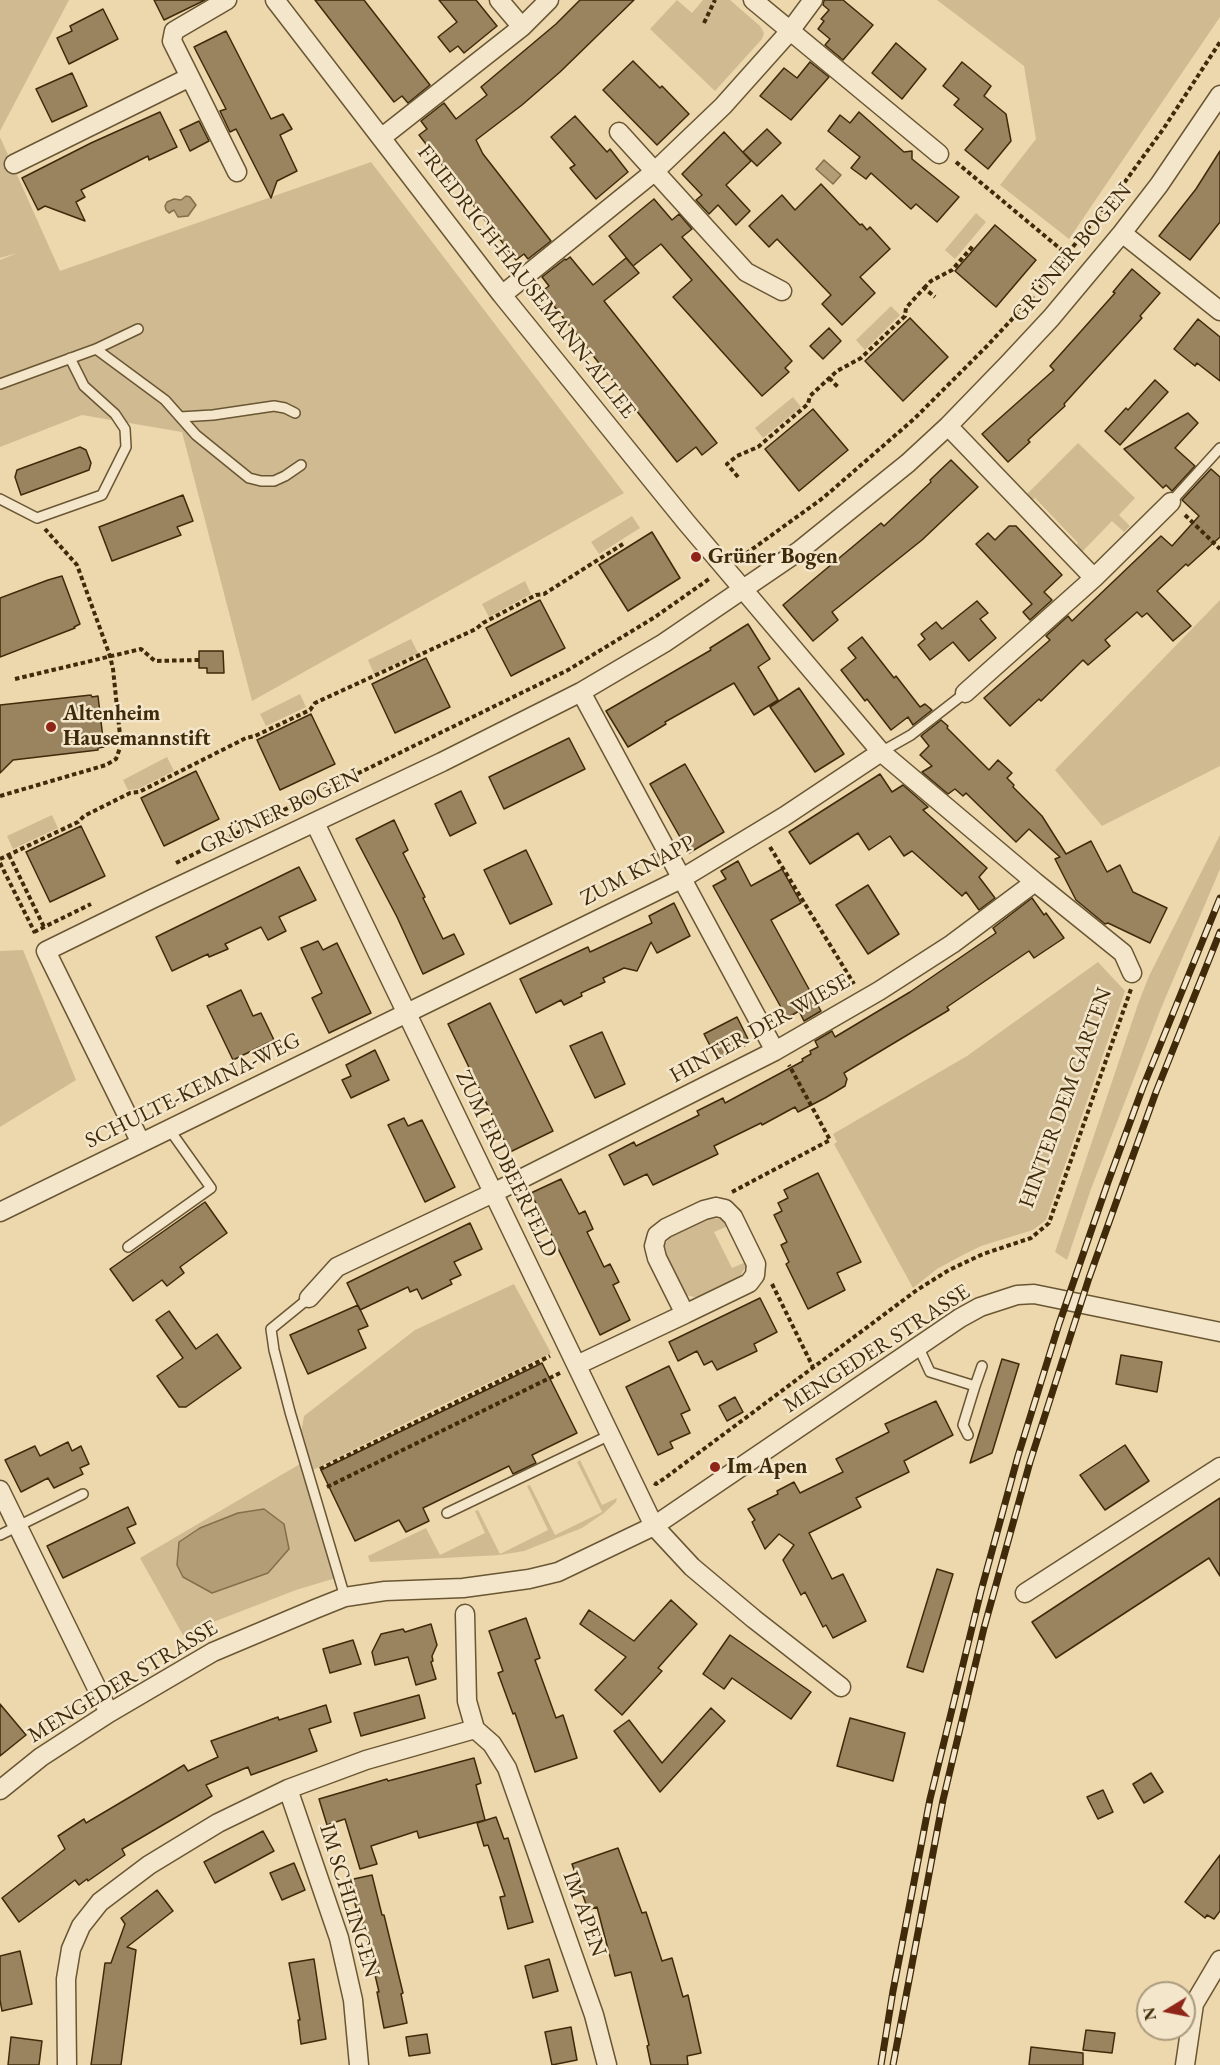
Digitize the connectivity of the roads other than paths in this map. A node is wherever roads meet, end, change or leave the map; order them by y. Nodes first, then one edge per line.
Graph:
1 (226, 0) edge
2 (275, 0) edge
3 (499, 0) edge
4 (549, 0) edge
5 (753, 0) edge
6 (813, 0) edge
7 (522, 27) junction
8 (790, 31) junction
9 (190, 77) junction
10 (1220, 95) edge
11 (619, 132) dead end
12 (381, 138) junction
13 (939, 154) road end
14 (14, 164) dead end
15 (237, 172) dead end
16 (654, 172) junction
17 (1122, 233) junction
18 (782, 291) dead end
19 (502, 296) junction
20 (1220, 311) edge
21 (138, 329) dead end
22 (96, 349) junction
23 (70, 358) junction
24 (0, 384) edge
25 (295, 412) dead end
26 (180, 417) junction
27 (948, 426) junction
28 (1220, 448) edge
29 (301, 465) dead end
30 (0, 499) edge
31 (1171, 502) joint
32 (1094, 578) junction
33 (744, 590) junction
34 (581, 692) junction
35 (965, 693) joint
36 (880, 752) junction
37 (315, 823) junction
38 (681, 879) junction
39 (1035, 882) junction
40 (1132, 974) road end
41 (407, 1013) junction
42 (777, 1049) junction
43 (169, 1129) junction
44 (141, 1143) junction
45 (494, 1193) junction
46 (0, 1212) edge
47 (128, 1247) dead end
48 (309, 1298) joint
49 (685, 1314) junction
50 (1220, 1332) edge
51 (918, 1346) junction
52 (577, 1365) junction
53 (982, 1366) dead end
54 (975, 1386) junction
55 (610, 1435) junction
56 (968, 1435) dead end
57 (1220, 1467) edge
58 (0, 1490) edge
59 (83, 1494) dead end
60 (447, 1514) dead end
61 (18, 1526) junction
62 (654, 1526) junction
63 (0, 1535) edge
64 (1025, 1593) dead end
65 (345, 1597) junction
66 (465, 1614) dead end
67 (841, 1687) dead end
68 (109, 1713) junction
69 (475, 1729) junction
70 (288, 1789) junction
71 (0, 1790) edge
72 (1220, 1960) edge
73 (67, 2065) edge
74 (359, 2065) edge
75 (607, 2065) edge
76 (1185, 2065) edge

1 - 9 street
2 - 12 street, FRIEDRICH-HAUSEMANN-ALLEE
3 - 7 street
4 - 7 street
5 - 8 street
6 - 8 street
7 - 12 street
8 - 13 street
8 - 16 street
9 - 14 street
9 - 15 street
10 - 17 street, GRÜNER BOGEN
11 - 16 street
12 - 19 street, FRIEDRICH-HAUSEMANN-ALLEE
16 - 18 street
16 - 19 street
17 - 20 street
17 - 27 street, GRÜNER BOGEN
19 - 33 street, FRIEDRICH-HAUSEMANN-ALLEE
21 - 22 lane
22 - 23 lane
22 - 26 lane
23 - 24 lane
23 - 30 lane
25 - 26 lane
26 - 29 lane
27 - 32 street
27 - 33 street, GRÜNER BOGEN
28 - 31 lane
31 - 32 street
32 - 35 street
33 - 34 street, GRÜNER BOGEN
33 - 36 street, HINTER DEM GARTEN
34 - 37 street, GRÜNER BOGEN
34 - 38 street
35 - 36 lane
36 - 38 street, ZUM KNAPP
36 - 39 street, HINTER DEM GARTEN
37 - 41 street, ZUM ERDBEERFELD
37 - 44 street, GRÜNER BOGEN
38 - 41 street, ZUM KNAPP
38 - 42 street
39 - 40 street, HINTER DEM GARTEN
39 - 42 street, HINTER DER WIESE
41 - 43 street, SCHULTE-KEMNA-WEG
41 - 45 street, ZUM ERDBEERFELD
42 - 45 street, HINTER DER WIESE
43 - 44 street, SCHULTE-KEMNA-WEG
43 - 47 lane
44 - 46 street, SCHULTE-KEMNA-WEG
45 - 48 street, HINTER DER WIESE
45 - 52 street, ZUM ERDBEERFELD
48 - 65 lane
49 - 49 street
49 - 52 street
50 - 51 street, MENGEDER STRASSE
51 - 54 lane
51 - 62 street, MENGEDER STRASSE
52 - 55 street, ZUM ERDBEERFELD
53 - 54 lane
54 - 56 lane
55 - 60 lane
55 - 62 street, ZUM ERDBEERFELD
57 - 64 street
58 - 61 street
59 - 61 lane
61 - 63 lane
61 - 68 street
62 - 65 street, MENGEDER STRASSE
62 - 67 street
65 - 68 street, MENGEDER STRASSE
66 - 69 street, IM APEN
68 - 71 street, MENGEDER STRASSE
69 - 70 street
69 - 75 street, IM APEN
70 - 73 street
70 - 74 street, IM SCHLINGEN
72 - 76 street

